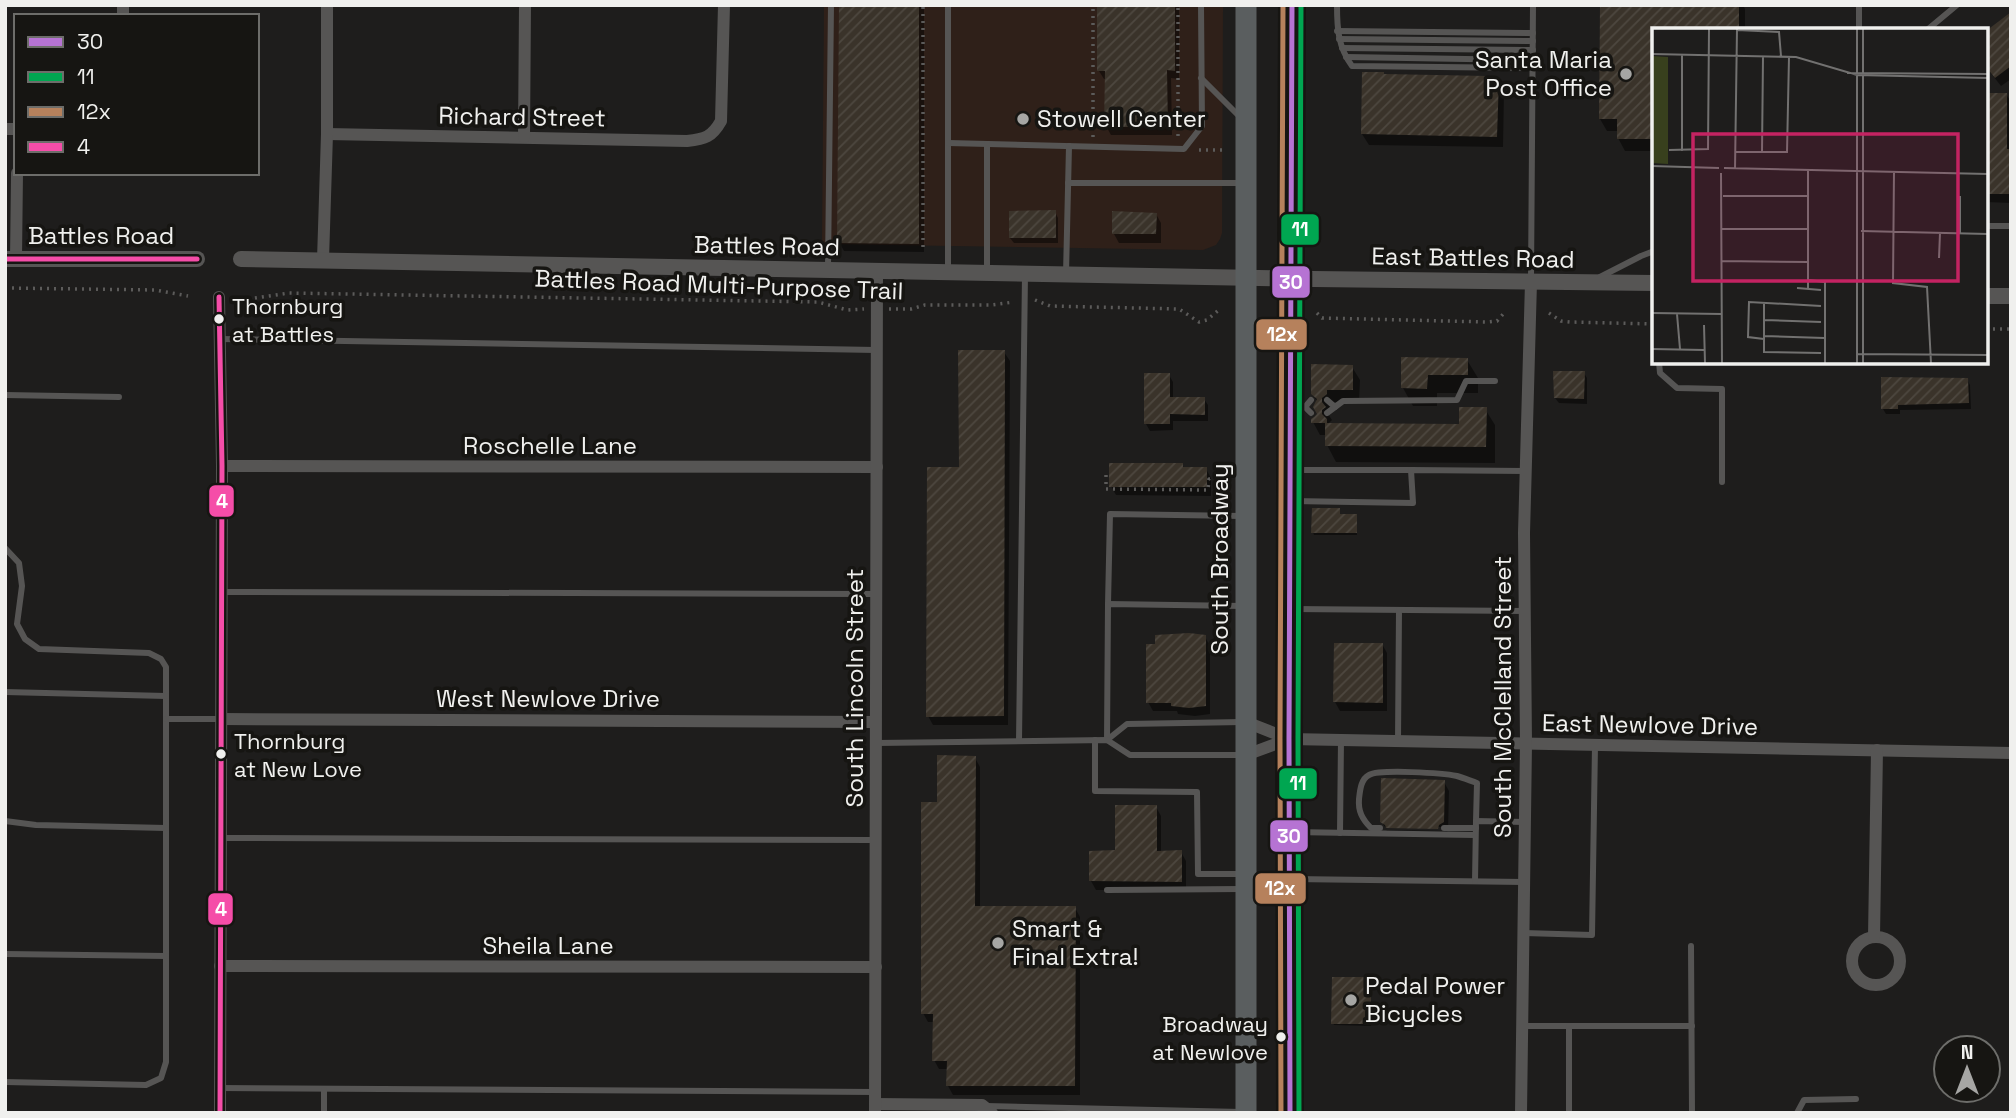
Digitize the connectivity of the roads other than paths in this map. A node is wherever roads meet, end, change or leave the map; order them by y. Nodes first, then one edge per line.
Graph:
1 (327, 5) edge
2 (525, 5) edge
3 (724, 5) edge
4 (831, 5) edge
5 (948, 5) edge
6 (1201, 5) edge
7 (1246, 5) edge
8 (1292, 5) edge
9 (1337, 5) edge
10 (1533, 5) edge
11 (1859, 5) edge
12 (1957, 5) edge
13 (1859, 28) edge
14 (1929, 28) edge
15 (1337, 31) junction
16 (1533, 33) junction
17 (1339, 39) junction
18 (1533, 41) junction
19 (1342, 48) junction
20 (1533, 51) junction
21 (1346, 57) junction
22 (1533, 60) junction
23 (1533, 68) junction
24 (1201, 78) junction
25 (1246, 123) junction
26 (327, 134) junction
27 (524, 137) junction
28 (948, 143) junction
29 (988, 144) junction
30 (1069, 146) junction
31 (18, 175) edge
32 (1068, 183) junction
33 (1246, 183) junction
34 (1988, 226) edge
35 (2011, 226) edge
36 (1652, 252) edge
37 (10, 259) edge
38 (197, 259) dead end
39 (241, 259) dead end
40 (323, 260) junction
41 (828, 270) junction
42 (877, 271) junction
43 (948, 272) junction
44 (987, 273) junction
45 (1025, 273) junction
46 (1066, 274) junction
47 (1245, 277) junction
48 (1291, 279) junction
49 (1531, 282) junction
50 (1589, 283) junction
51 (1652, 283) edge
52 (1988, 296) edge
53 (2011, 296) edge
54 (219, 297) dead end
55 (220, 340) junction
56 (878, 351) junction
57 (1659, 364) edge
58 (1495, 381) dead end
59 (5, 395) edge
60 (119, 397) dead end
61 (1327, 400) dead end
62 (1335, 407) junction
63 (1327, 413) dead end
64 (222, 466) junction
65 (877, 467) junction
66 (1290, 470) junction
67 (1411, 470) junction
68 (1525, 471) junction
69 (1722, 482) dead end
70 (1290, 501) junction
71 (1246, 516) junction
72 (5, 548) edge
73 (222, 592) junction
74 (876, 594) junction
75 (1108, 604) junction
76 (1246, 606) junction
77 (1290, 609) junction
78 (1399, 610) junction
79 (1525, 611) junction
80 (5, 692) edge
81 (166, 696) junction
82 (166, 719) junction
83 (222, 719) junction
84 (875, 722) junction
85 (1247, 722) junction
86 (1289, 738) junction
87 (1341, 739) junction
88 (1096, 740) junction
89 (1107, 740) junction
90 (1019, 741) junction
91 (1398, 741) junction
92 (875, 743) junction
93 (1526, 743) junction
94 (1595, 745) junction
95 (1877, 750) junction
96 (2011, 752) edge
97 (1247, 755) junction
98 (5, 821) edge
99 (1525, 822) junction
100 (166, 828) junction
101 (1380, 828) dead end
102 (1444, 828) dead end
103 (1475, 828) junction
104 (1289, 832) junction
105 (1340, 833) junction
106 (222, 838) junction
107 (875, 840) junction
108 (1289, 879) junction
109 (1475, 881) junction
110 (1246, 882) junction
111 (1524, 883) junction
112 (1107, 890) dead end
113 (1523, 933) junction
114 (1874, 937) dead end
115 (1691, 946) dead end
116 (5, 954) edge
117 (166, 956) junction
118 (220, 966) junction
119 (876, 967) junction
120 (1522, 1026) junction
121 (1569, 1026) junction
122 (1692, 1026) junction
123 (5, 1082) edge
124 (219, 1088) junction
125 (324, 1090) junction
126 (1856, 1100) dead end
127 (875, 1103) edge
128 (987, 1109) edge
129 (1569, 1111) edge
130 (1247, 1112) edge
131 (220, 1113) edge
132 (324, 1113) edge
133 (1290, 1113) edge
134 (1521, 1113) edge
135 (1692, 1113) edge
136 (1797, 1113) edge

1 - 26 street
2 - 27 street
3 - 27 street, Richard Street
4 - 41 lane
5 - 28 lane
6 - 24 lane
7 - 25 main road, South Broadway
8 - 48 main road
9 - 15 lane
10 - 16 lane
11 - 13 lane
12 - 14 lane
15 - 16 lane
15 - 17 lane
16 - 18 lane
17 - 18 lane
17 - 19 lane
18 - 20 lane
19 - 20 lane
19 - 21 lane
20 - 22 lane
21 - 22 lane
21 - 23 lane
22 - 23 lane
23 - 49 lane
24 - 25 lane
24 - 30 lane
25 - 33 main road, South Broadway
26 - 27 street, Richard Street
26 - 40 street
28 - 29 lane
28 - 43 lane
29 - 30 lane
29 - 44 lane
30 - 32 lane
31 - 37 street
32 - 33 lane
32 - 46 lane
33 - 47 main road, South Broadway
34 - 35 lane
36 - 50 lane
37 - 38 street, Battles Road
39 - 40 street, Battles Road
40 - 41 street, Battles Road
41 - 42 street, Battles Road
42 - 43 street, Battles Road
42 - 56 street, South Lincoln Street
43 - 44 street, Battles Road
44 - 45 street, Battles Road
45 - 46 street, Battles Road
45 - 90 lane
46 - 47 street, Battles Road
47 - 48 street, Battles Road
47 - 71 main road, South Broadway
48 - 49 street, East Battles Road
48 - 66 main road
49 - 50 street, East Battles Road
49 - 68 street, South McClelland Street
50 - 51 street, East Battles Road
52 - 53 street
54 - 55 street
55 - 56 lane
55 - 64 street
56 - 65 street, South Lincoln Street
57 - 69 lane
58 - 62 lane
59 - 60 lane
61 - 62 lane
62 - 63 lane
64 - 65 street, Roschelle Lane
64 - 73 street
65 - 74 street, South Lincoln Street
66 - 67 lane
66 - 70 main road
67 - 68 lane
67 - 70 lane
68 - 79 street, South McClelland Street
70 - 77 main road
71 - 75 lane
71 - 76 main road, South Broadway
72 - 81 lane
73 - 74 lane
73 - 83 street
74 - 84 street, South Lincoln Street
75 - 76 lane
75 - 89 lane
76 - 85 main road, South Broadway
77 - 78 lane
77 - 86 main road
78 - 79 lane
78 - 91 lane
79 - 93 street, South McClelland Street
80 - 81 lane
81 - 82 lane
82 - 83 lane
82 - 100 lane
83 - 84 street, West Newlove Drive
83 - 106 street
84 - 92 street, South Lincoln Street
85 - 86 street, East Newlove Drive
85 - 89 lane
85 - 97 main road, South Broadway
86 - 87 street, East Newlove Drive
86 - 97 street, East Newlove Drive
86 - 104 main road
87 - 91 street, East Newlove Drive
87 - 105 lane
88 - 89 lane
88 - 90 lane
88 - 110 lane
89 - 97 lane
90 - 92 lane
91 - 93 street, East Newlove Drive
92 - 107 street, South Lincoln Street
93 - 94 street, East Newlove Drive
93 - 99 street, South McClelland Street
94 - 95 street, East Newlove Drive
94 - 113 lane
95 - 96 street, East Newlove Drive
95 - 114 street
97 - 110 main road, South Broadway
98 - 100 lane
99 - 103 lane
99 - 111 street, South McClelland Street
100 - 117 lane
101 - 103 lane
102 - 103 lane
103 - 105 lane
103 - 109 lane
104 - 105 lane
104 - 108 main road
106 - 107 lane
106 - 118 street
107 - 119 street, South Lincoln Street
108 - 109 lane
108 - 133 main road
109 - 111 lane
110 - 112 lane
110 - 130 main road, South Broadway
111 - 113 street, South McClelland Street
113 - 120 street, South McClelland Street
115 - 122 lane
116 - 117 lane
117 - 123 lane
118 - 119 street, Sheila Lane
118 - 124 street
119 - 127 street, South Lincoln Street
120 - 121 lane
120 - 134 street, South McClelland Street
121 - 122 lane
121 - 129 lane
122 - 135 lane
124 - 125 lane
124 - 131 street
125 - 127 lane
125 - 132 lane
126 - 136 lane
127 - 128 street
128 - 130 lane

